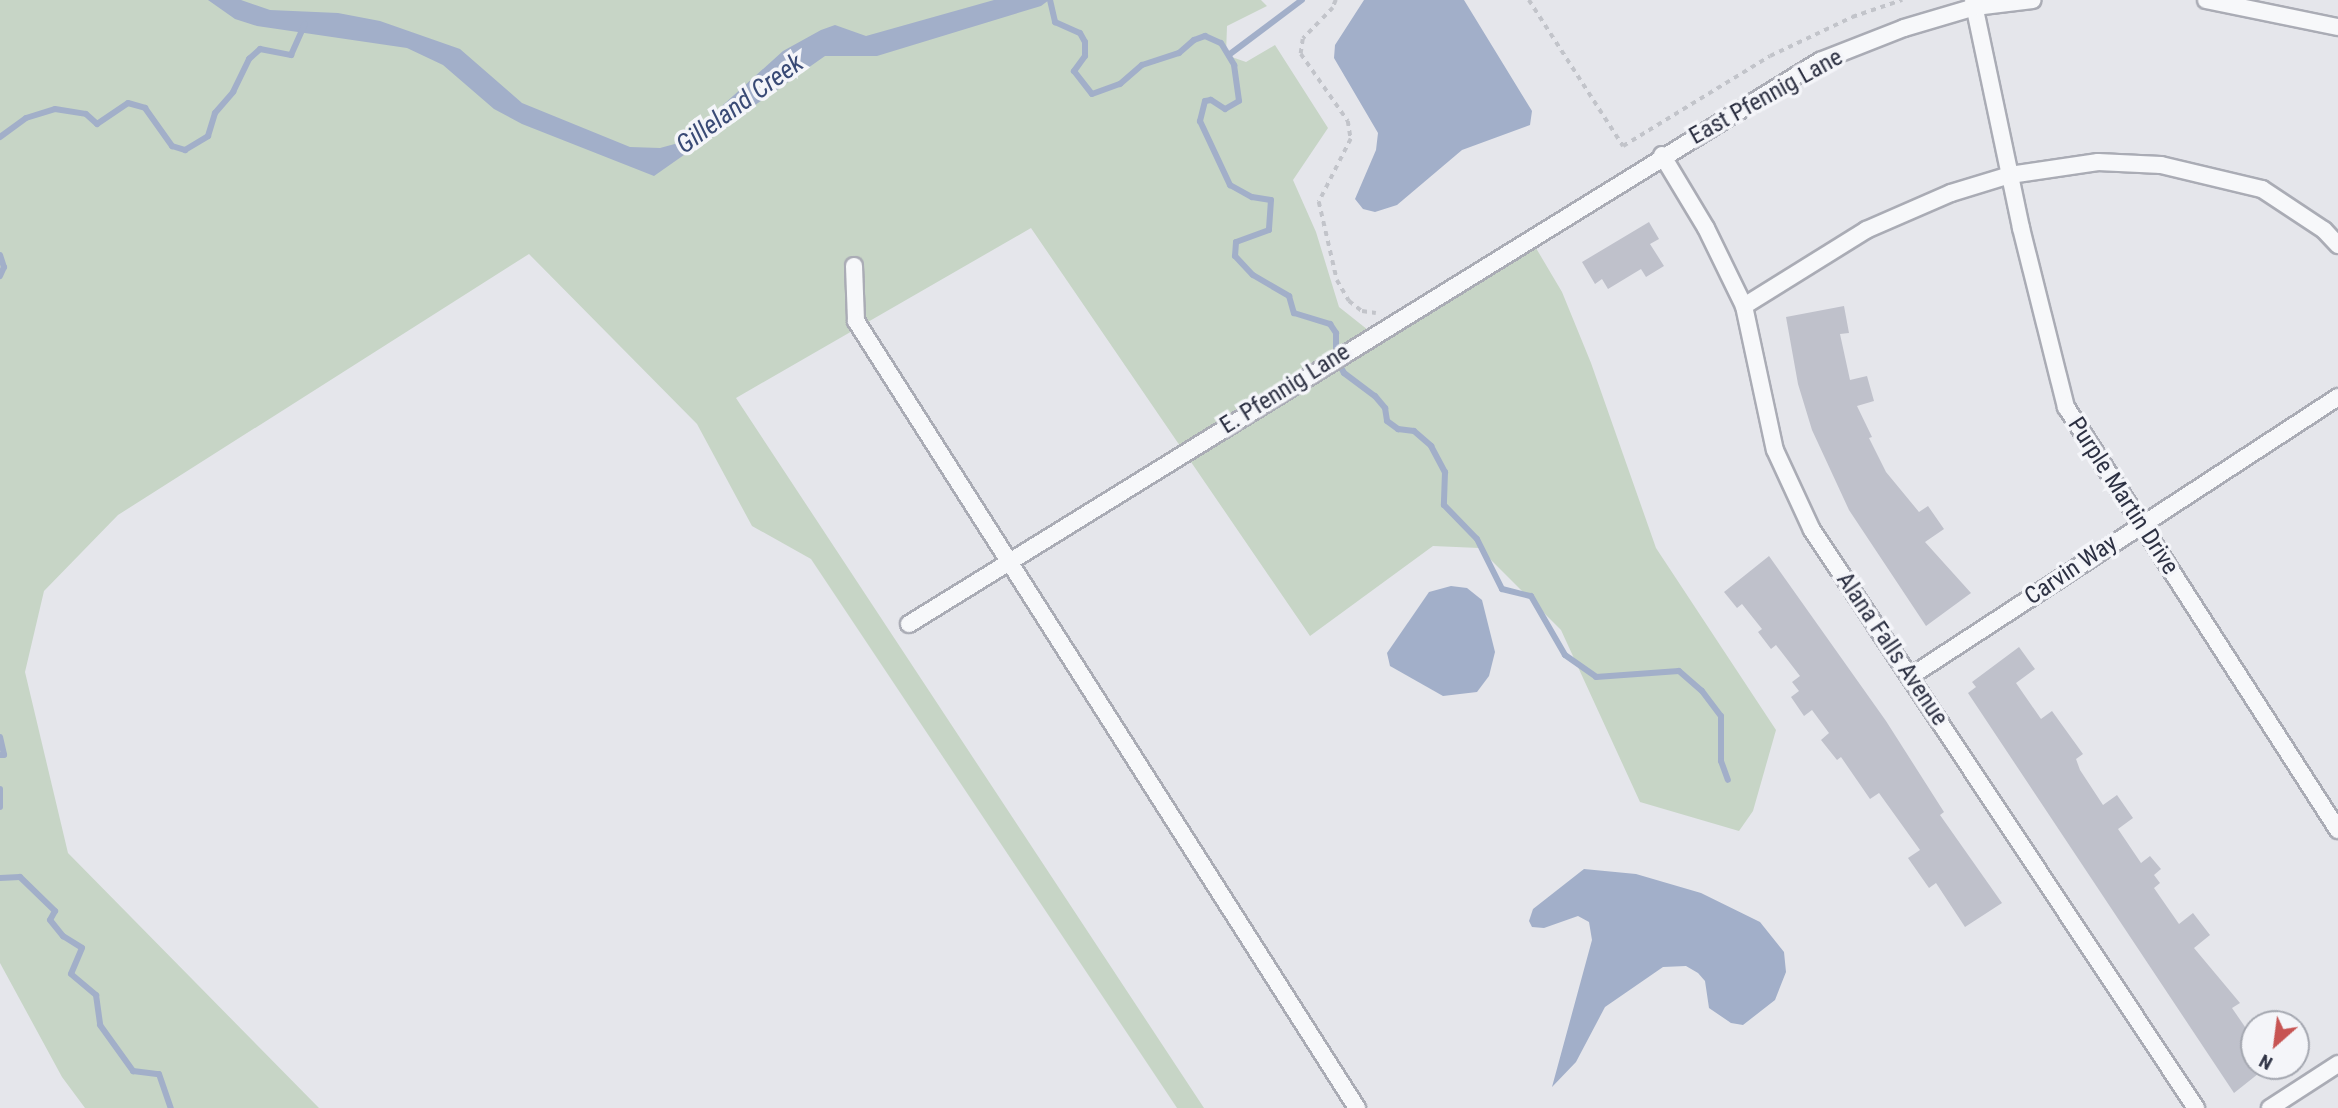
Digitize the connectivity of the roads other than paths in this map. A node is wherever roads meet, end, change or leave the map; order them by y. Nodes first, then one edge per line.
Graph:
1 (2033, 0) edge
2 (2206, 0) edge
3 (1974, 4) edge
4 (2338, 27) edge
5 (1662, 155) junction
6 (2010, 175) junction
7 (2338, 245) edge
8 (854, 266) dead end
9 (1744, 306) junction
10 (2338, 397) edge
11 (2140, 524) junction
12 (1009, 559) junction
13 (909, 624) dead end
14 (1911, 676) junction
15 (2338, 830) edge
16 (2338, 1064) edge
17 (1357, 1108) edge
18 (2196, 1108) edge
19 (2270, 1108) edge

1 - 3 street, East Pfennig Lane
2 - 4 street
3 - 5 street, East Pfennig Lane
3 - 6 street, Purple Martin Drive
5 - 9 street, Alana Falls Avenue
5 - 12 street, E. Pfennig Lane
6 - 7 street
6 - 9 street
6 - 11 street, Purple Martin Drive
8 - 12 street
9 - 14 street, Alana Falls Avenue
10 - 11 street, Carvin Way
11 - 14 street, Carvin Way
11 - 15 street, Purple Martin Drive
12 - 13 street, E. Pfennig Lane
12 - 17 street
14 - 18 street, Alana Falls Avenue
16 - 19 street

